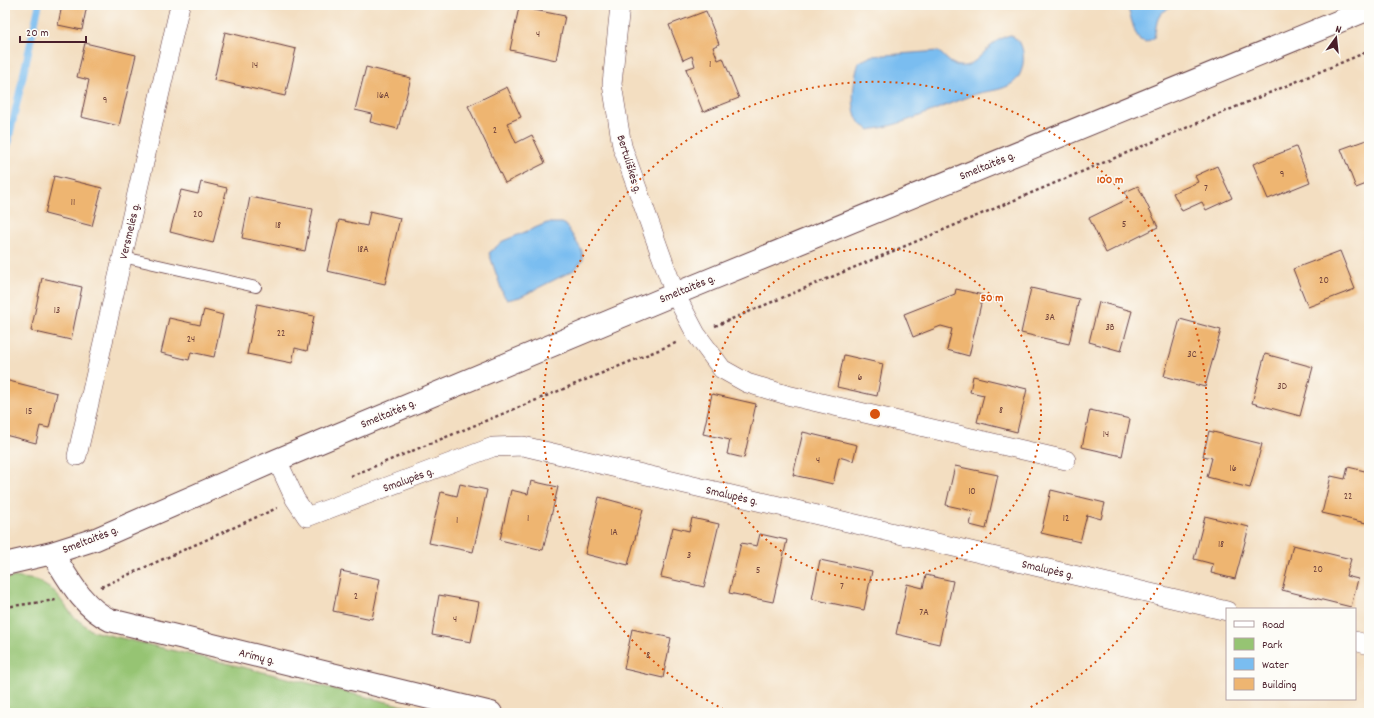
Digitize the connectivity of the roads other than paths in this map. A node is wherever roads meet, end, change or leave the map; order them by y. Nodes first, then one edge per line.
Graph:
1 (180, 5) edge
2 (620, 5) edge
3 (1369, 9) edge
4 (123, 257) junction
5 (256, 287) dead end
6 (675, 294) junction
7 (76, 456) dead end
8 (277, 460) junction
9 (1066, 460) dead end
10 (52, 554) junction
11 (5, 564) edge
12 (1226, 611) edge
13 (1356, 641) edge
14 (1369, 645) edge
15 (491, 713) edge

1 - 4 street, Versmelės g.
2 - 6 street, Bertuliškės g.
3 - 6 main road, Smeltaitės g.
4 - 5 lane
4 - 7 street, Versmelės g.
6 - 8 main road, Smeltaitės g.
6 - 9 street
8 - 10 main road, Smeltaitės g.
8 - 12 street, Smalupės g.
10 - 11 main road, Smeltaitės g.
10 - 15 main road, Arimų g.
13 - 14 street

